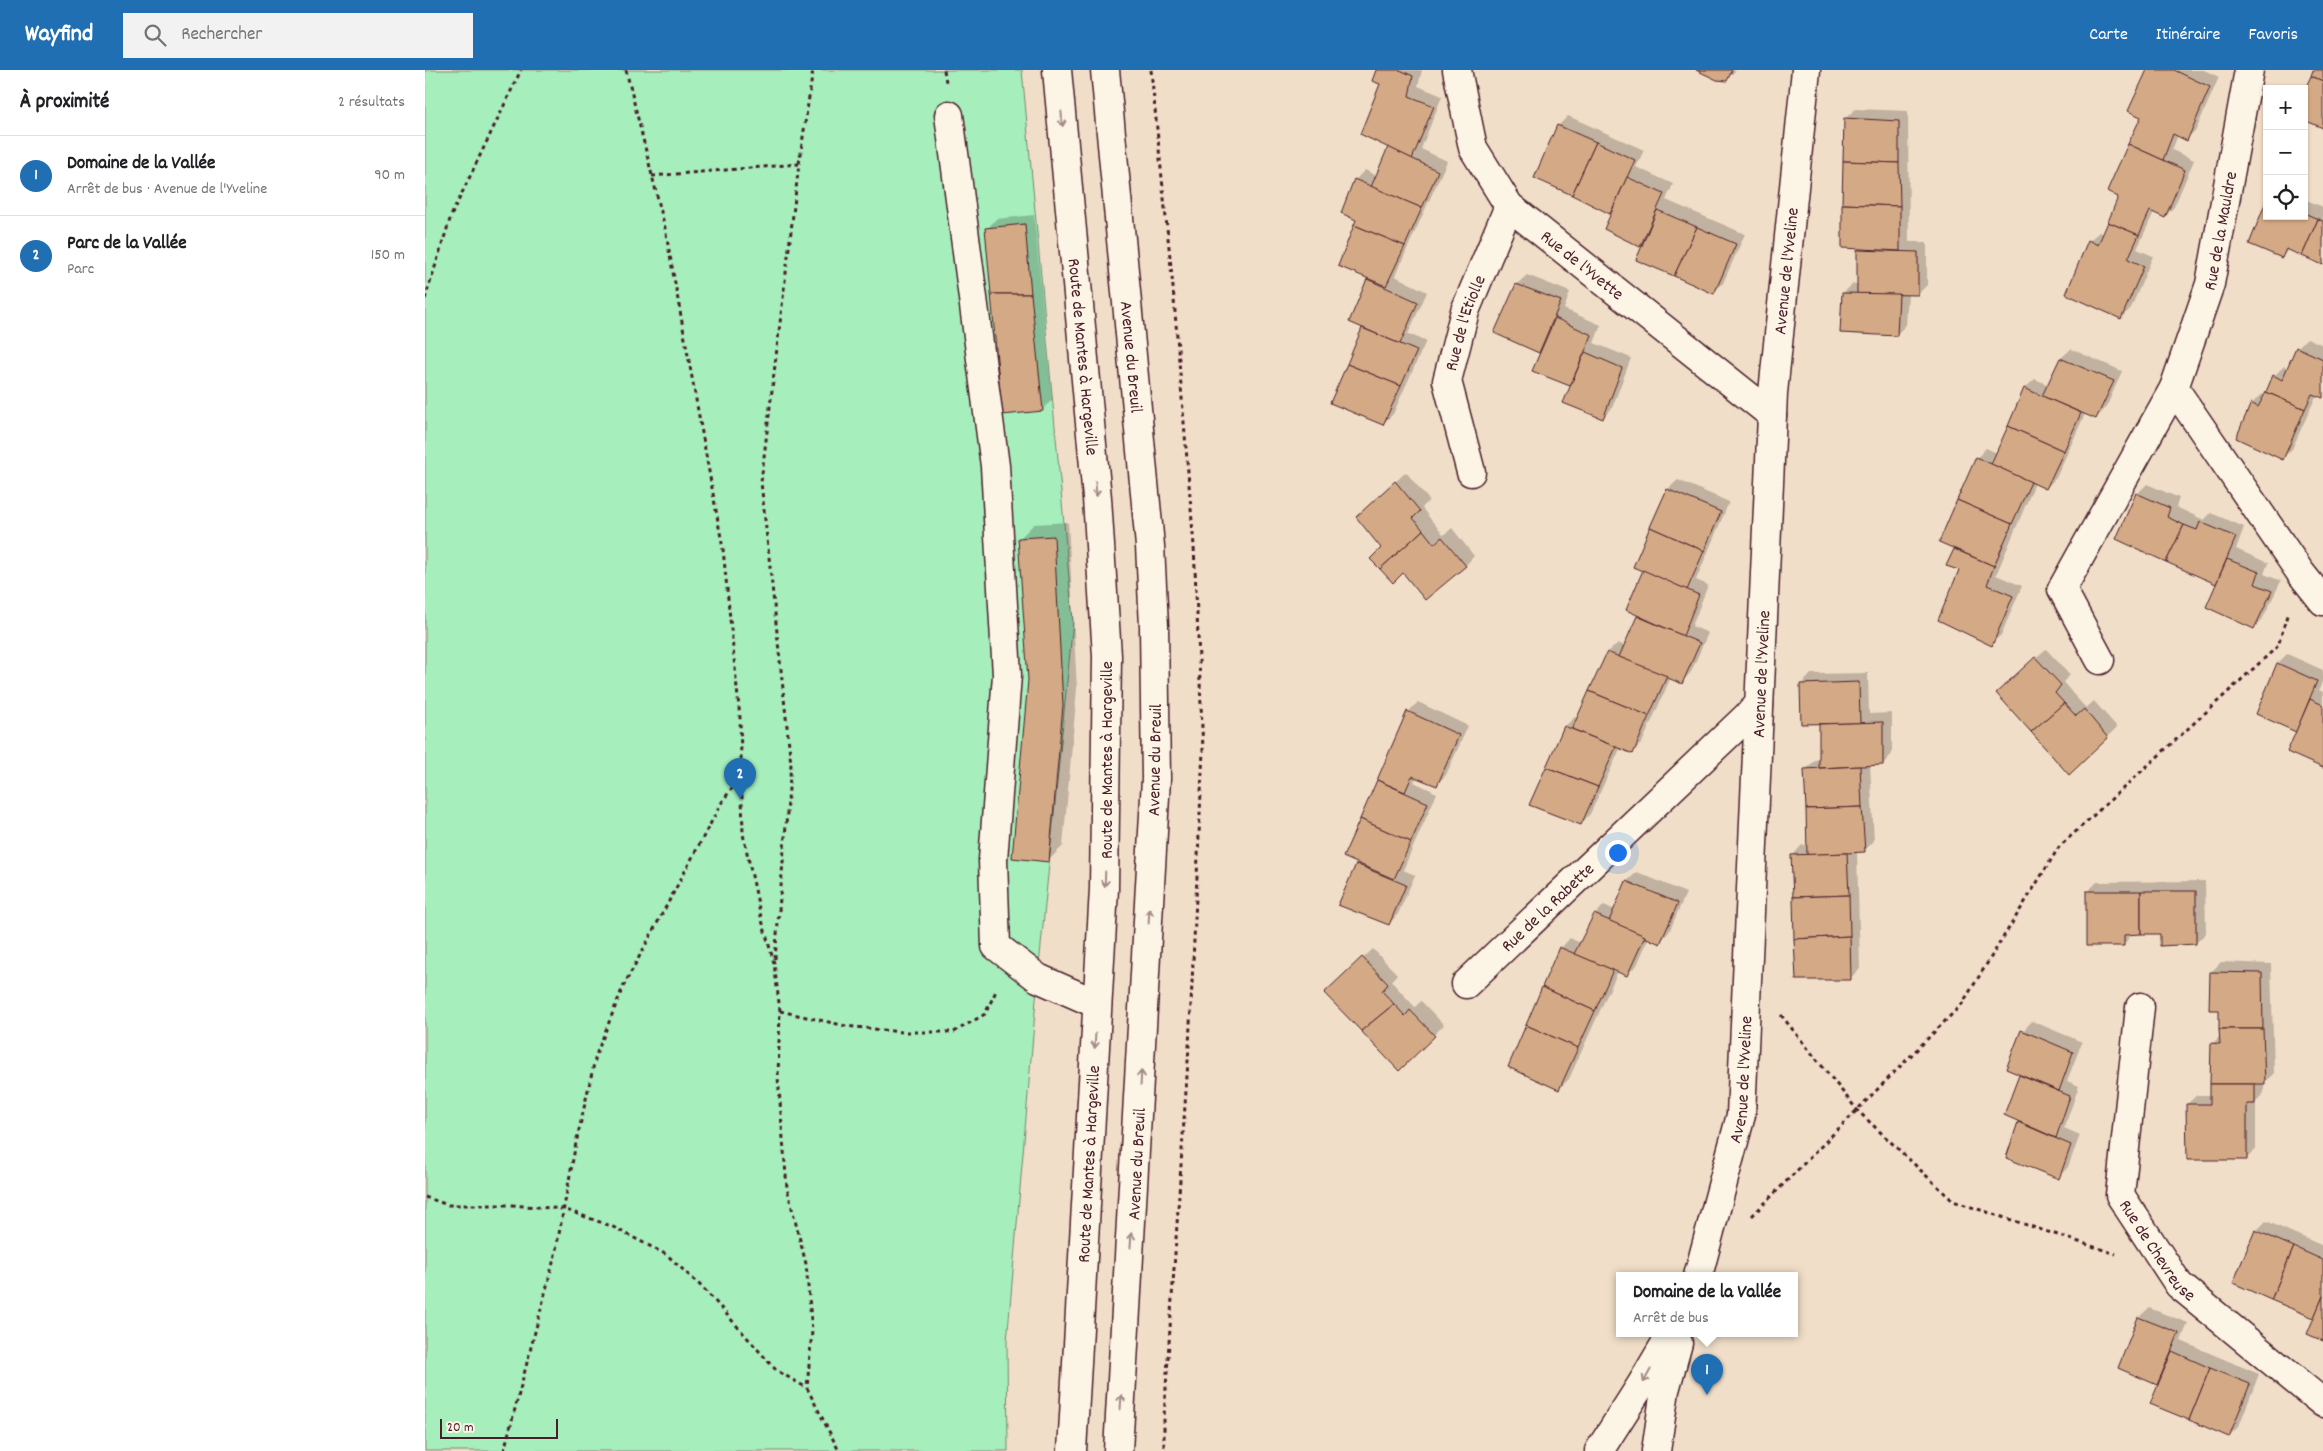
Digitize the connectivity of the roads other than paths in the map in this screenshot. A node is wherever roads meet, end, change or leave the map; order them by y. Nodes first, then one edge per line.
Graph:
1 (1057, 70) edge
2 (1105, 70) edge
3 (1457, 70) edge
4 (1806, 70) edge
5 (2249, 70) edge
6 (949, 115) dead end
7 (1509, 206) junction
8 (2174, 388) junction
9 (1772, 415) junction
10 (1471, 472) dead end
11 (2323, 601) edge
12 (2100, 660) dead end
13 (1759, 705) junction
14 (1466, 984) dead end
15 (1097, 1004) junction
16 (2139, 1007) dead end
17 (1699, 1272) edge
18 (1669, 1337) edge
19 (1680, 1337) edge
20 (2323, 1403) edge
21 (1072, 1451) edge
22 (1118, 1451) edge
23 (1599, 1451) edge
24 (1656, 1451) edge

1 -> 15 street, Route de Mantes à Hargeville
22 -> 2 street, Avenue du Breuil
3 - 7 street, Rue de l'Yvette
4 - 9 street, Avenue de l'Yveline
5 - 8 street, Rue de la Mauldre
6 - 15 street
7 - 9 street, Rue de l'Yvette
7 - 10 street, Rue de l'Etiolle
8 - 11 street
8 - 12 street, Rue de la Mauldre
9 - 13 street, Avenue de l'Yveline
13 - 14 street, Rue de la Rabette
13 - 17 street, Avenue de l'Yveline
15 -> 21 street, Route de Mantes à Hargeville
16 - 20 street, Rue de Chevreuse
18 -> 23 street
19 - 24 street

